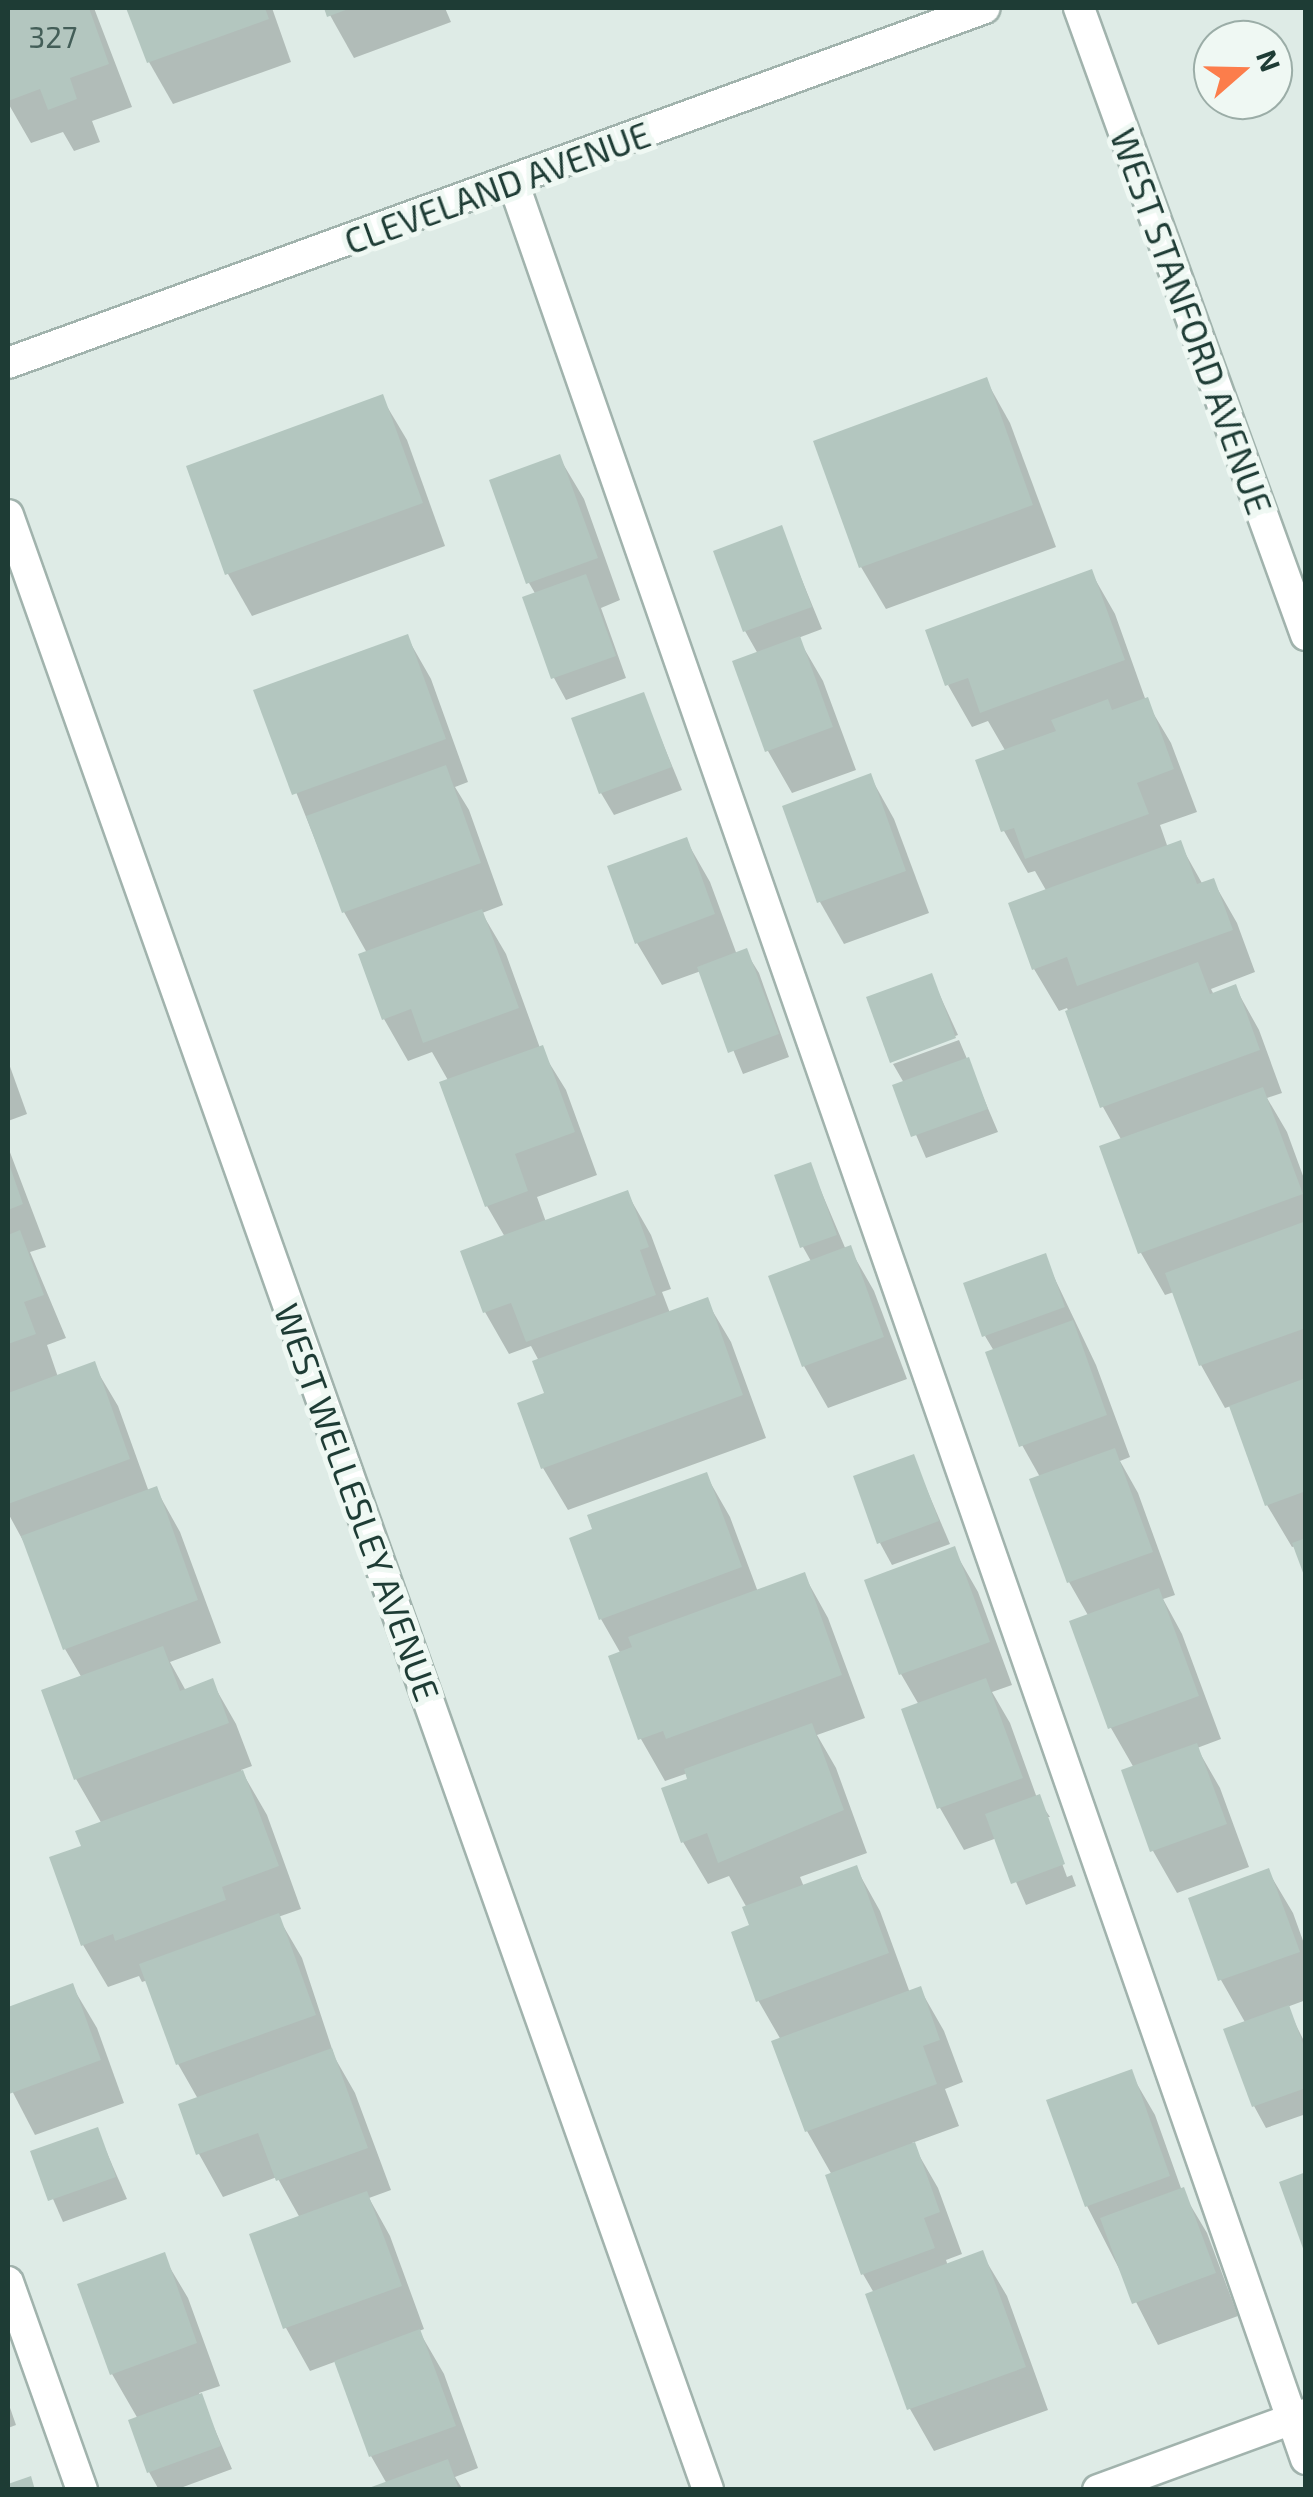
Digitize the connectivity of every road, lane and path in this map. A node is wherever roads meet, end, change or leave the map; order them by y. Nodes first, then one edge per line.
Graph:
1 (985, 8) edge
2 (1078, 8) edge
3 (513, 182) junction
4 (8, 363) edge
5 (8, 516) edge
6 (1306, 635) edge
7 (8, 2282) edge
8 (1298, 2417) edge
9 (1306, 2459) edge
10 (82, 2490) edge
11 (708, 2490) edge
12 (1098, 2490) edge

1 - 3 street, CLEVELAND AVENUE
2 - 6 street, WEST STANFORD AVENUE
3 - 4 street, CLEVELAND AVENUE
3 - 8 street
5 - 11 street, WEST WELLESLEY AVENUE
7 - 10 street
8 - 9 street
8 - 12 street

